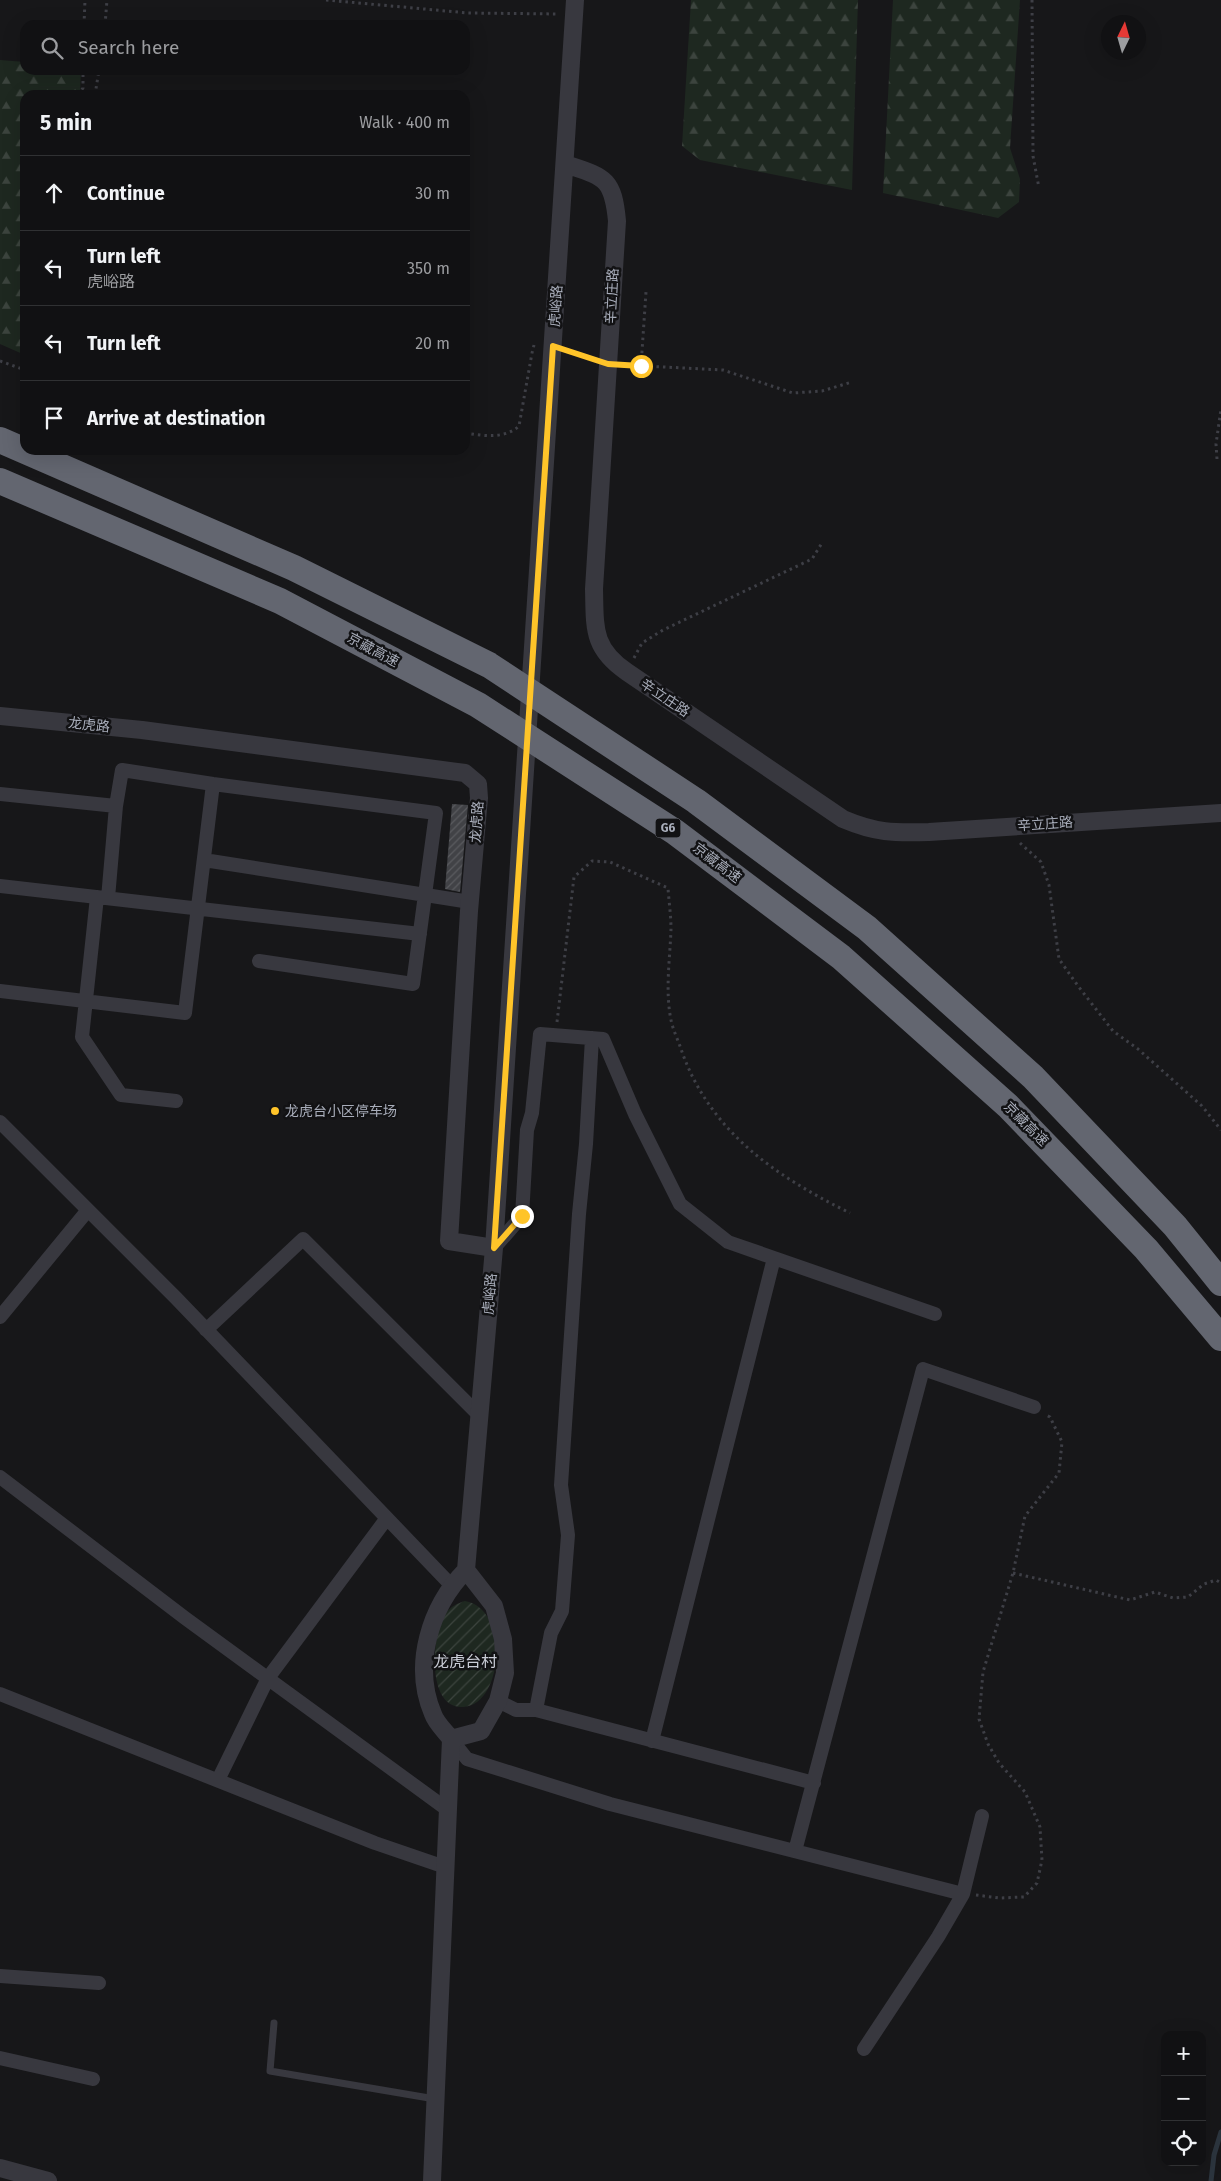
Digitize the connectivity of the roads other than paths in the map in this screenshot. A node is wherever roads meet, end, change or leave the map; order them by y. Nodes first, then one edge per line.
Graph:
1 (575, 7) edge
2 (565, 164) junction
3 (0, 440) edge
4 (20, 449) edge
5 (34, 455) edge
6 (0, 481) edge
7 (0, 716) edge
8 (213, 784) junction
9 (0, 794) edge
10 (116, 806) junction
11 (1221, 813) edge
12 (204, 860) junction
13 (0, 886) edge
14 (425, 895) junction
15 (102, 898) junction
16 (470, 902) junction
17 (198, 909) junction
18 (420, 934) junction
19 (259, 961) dead end
20 (0, 991) edge
21 (84, 1001) junction
22 (592, 1038) junction
23 (176, 1101) dead end
24 (0, 1122) edge
25 (88, 1210) junction
26 (494, 1248) junction
27 (774, 1258) junction
28 (1221, 1283) edge
29 (935, 1314) dead end
30 (0, 1317) edge
31 (206, 1330) junction
32 (1221, 1338) edge
33 (1034, 1407) road end
34 (479, 1415) junction
35 (0, 1477) edge
36 (387, 1518) junction
37 (466, 1570) junction
38 (451, 1585) junction
39 (268, 1678) junction
40 (0, 1694) edge
41 (498, 1701) junction
42 (536, 1710) junction
43 (451, 1739) junction
44 (652, 1741) junction
45 (218, 1780) junction
46 (814, 1783) junction
47 (448, 1810) junction
48 (982, 1816) dead end
49 (796, 1852) junction
50 (445, 1867) junction
51 (963, 1894) junction
52 (0, 1976) edge
53 (99, 1983) dead end
54 (274, 2023) dead end
55 (864, 2049) dead end
56 (0, 2058) edge
57 (93, 2079) dead end
58 (435, 2099) junction
59 (0, 2168) edge
60 (48, 2181) edge
61 (432, 2181) edge

1 - 2 street, 虎峪路
2 - 11 street, 辛立庄路
2 - 26 street, 虎峪路
3 - 4 highway
5 - 28 highway
6 - 32 highway, 京藏高速 / G6
7 - 16 street, 龙虎路
8 - 10 street
8 - 12 street
8 - 14 street
9 - 10 street
10 - 15 street
12 - 14 street
12 - 17 street
13 - 15 street
14 - 16 street
14 - 18 street
15 - 17 street
15 - 21 street
16 - 26 street, 龙虎路
17 - 18 street
17 - 21 street
18 - 19 street
20 - 21 street
21 - 23 street
22 - 26 street
22 - 27 street
22 - 42 street
24 - 25 street
25 - 30 street
25 - 31 street
26 - 34 street, 虎峪路
27 - 29 street
27 - 44 street
31 - 34 street
31 - 36 street
33 - 46 street
34 - 37 street, 虎峪路
35 - 39 street
36 - 38 street
36 - 39 street
37 - 38 street
37 - 41 street
38 - 43 street
39 - 45 street
39 - 47 street
40 - 45 street
41 - 42 street
41 - 43 street
42 - 44 street
43 - 47 street
43 - 49 street
44 - 46 street
45 - 50 street
46 - 49 street
47 - 50 street
48 - 51 street
49 - 51 street
50 - 58 street
51 - 55 street
52 - 53 street
54 - 58 lane
56 - 57 street
58 - 61 street
59 - 60 street

